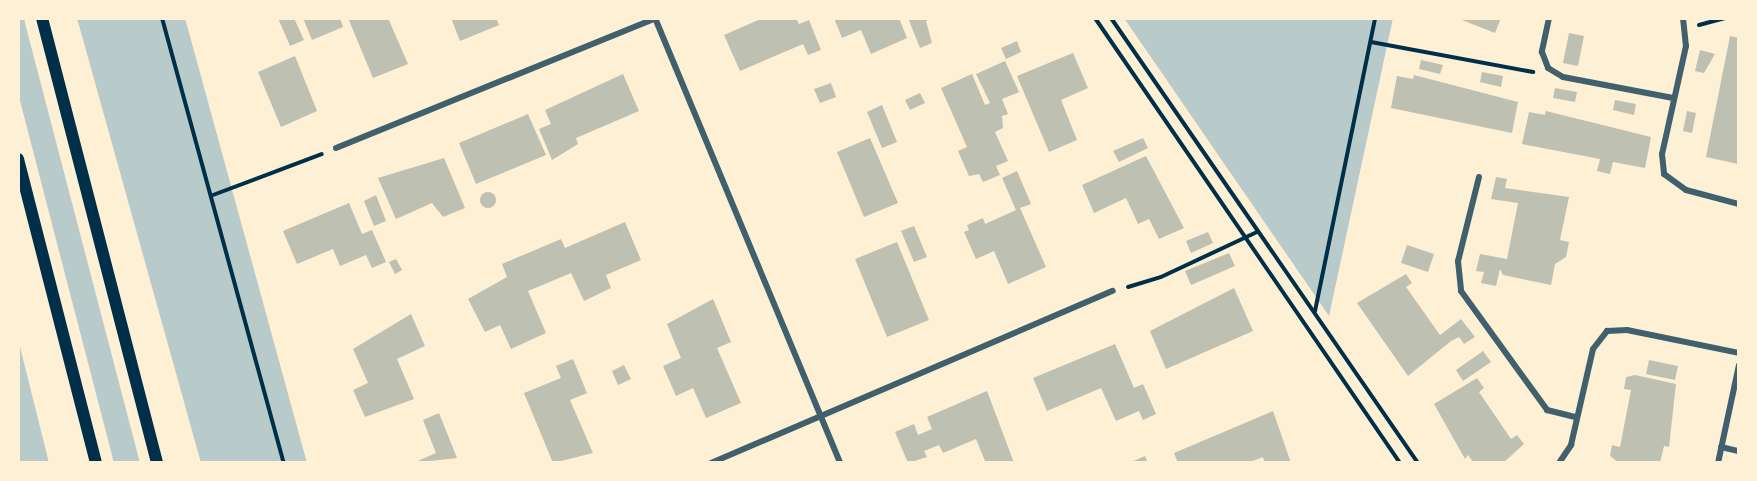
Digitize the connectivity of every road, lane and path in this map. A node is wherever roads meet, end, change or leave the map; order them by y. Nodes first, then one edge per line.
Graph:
1 (42, 18) edge
2 (162, 18) edge
3 (655, 18) edge
4 (1095, 18) edge
5 (1112, 18) edge
6 (1376, 18) edge
7 (1549, 18) edge
8 (1683, 18) edge
9 (1725, 18) edge
10 (1687, 29) junction
11 (1371, 42) junction
12 (1548, 68) junction
13 (1673, 98) junction
14 (336, 148) joint
15 (18, 159) edge
16 (1479, 177) dead end
17 (213, 195) junction
18 (1739, 204) edge
19 (1257, 232) junction
20 (1245, 238) junction
21 (1113, 291) joint
22 (1315, 312) junction
23 (1739, 353) edge
24 (1739, 364) edge
25 (820, 417) junction
26 (1576, 417) junction
27 (1721, 447) junction
28 (1739, 451) edge
29 (96, 463) edge
30 (157, 463) edge
31 (284, 463) edge
32 (711, 463) edge
33 (840, 463) edge
34 (1400, 463) edge
35 (1418, 463) edge
36 (1559, 463) edge
37 (1718, 463) edge

1 - 30 main road
2 - 17 path
3 - 14 street
3 - 25 street
4 - 20 path
5 - 19 path
6 - 11 path
7 - 12 street
8 - 10 street
9 - 10 path
10 - 13 street
11 - 12 path
11 - 22 path
12 - 13 street
13 - 18 street
14 - 17 path
15 - 29 main road
16 - 26 street
17 - 31 path
19 - 20 path
19 - 22 path
20 - 21 path
20 - 34 path
21 - 25 street
22 - 35 path
23 - 26 street
24 - 27 street
25 - 32 street
25 - 33 street
26 - 36 street
27 - 28 street
27 - 37 street

